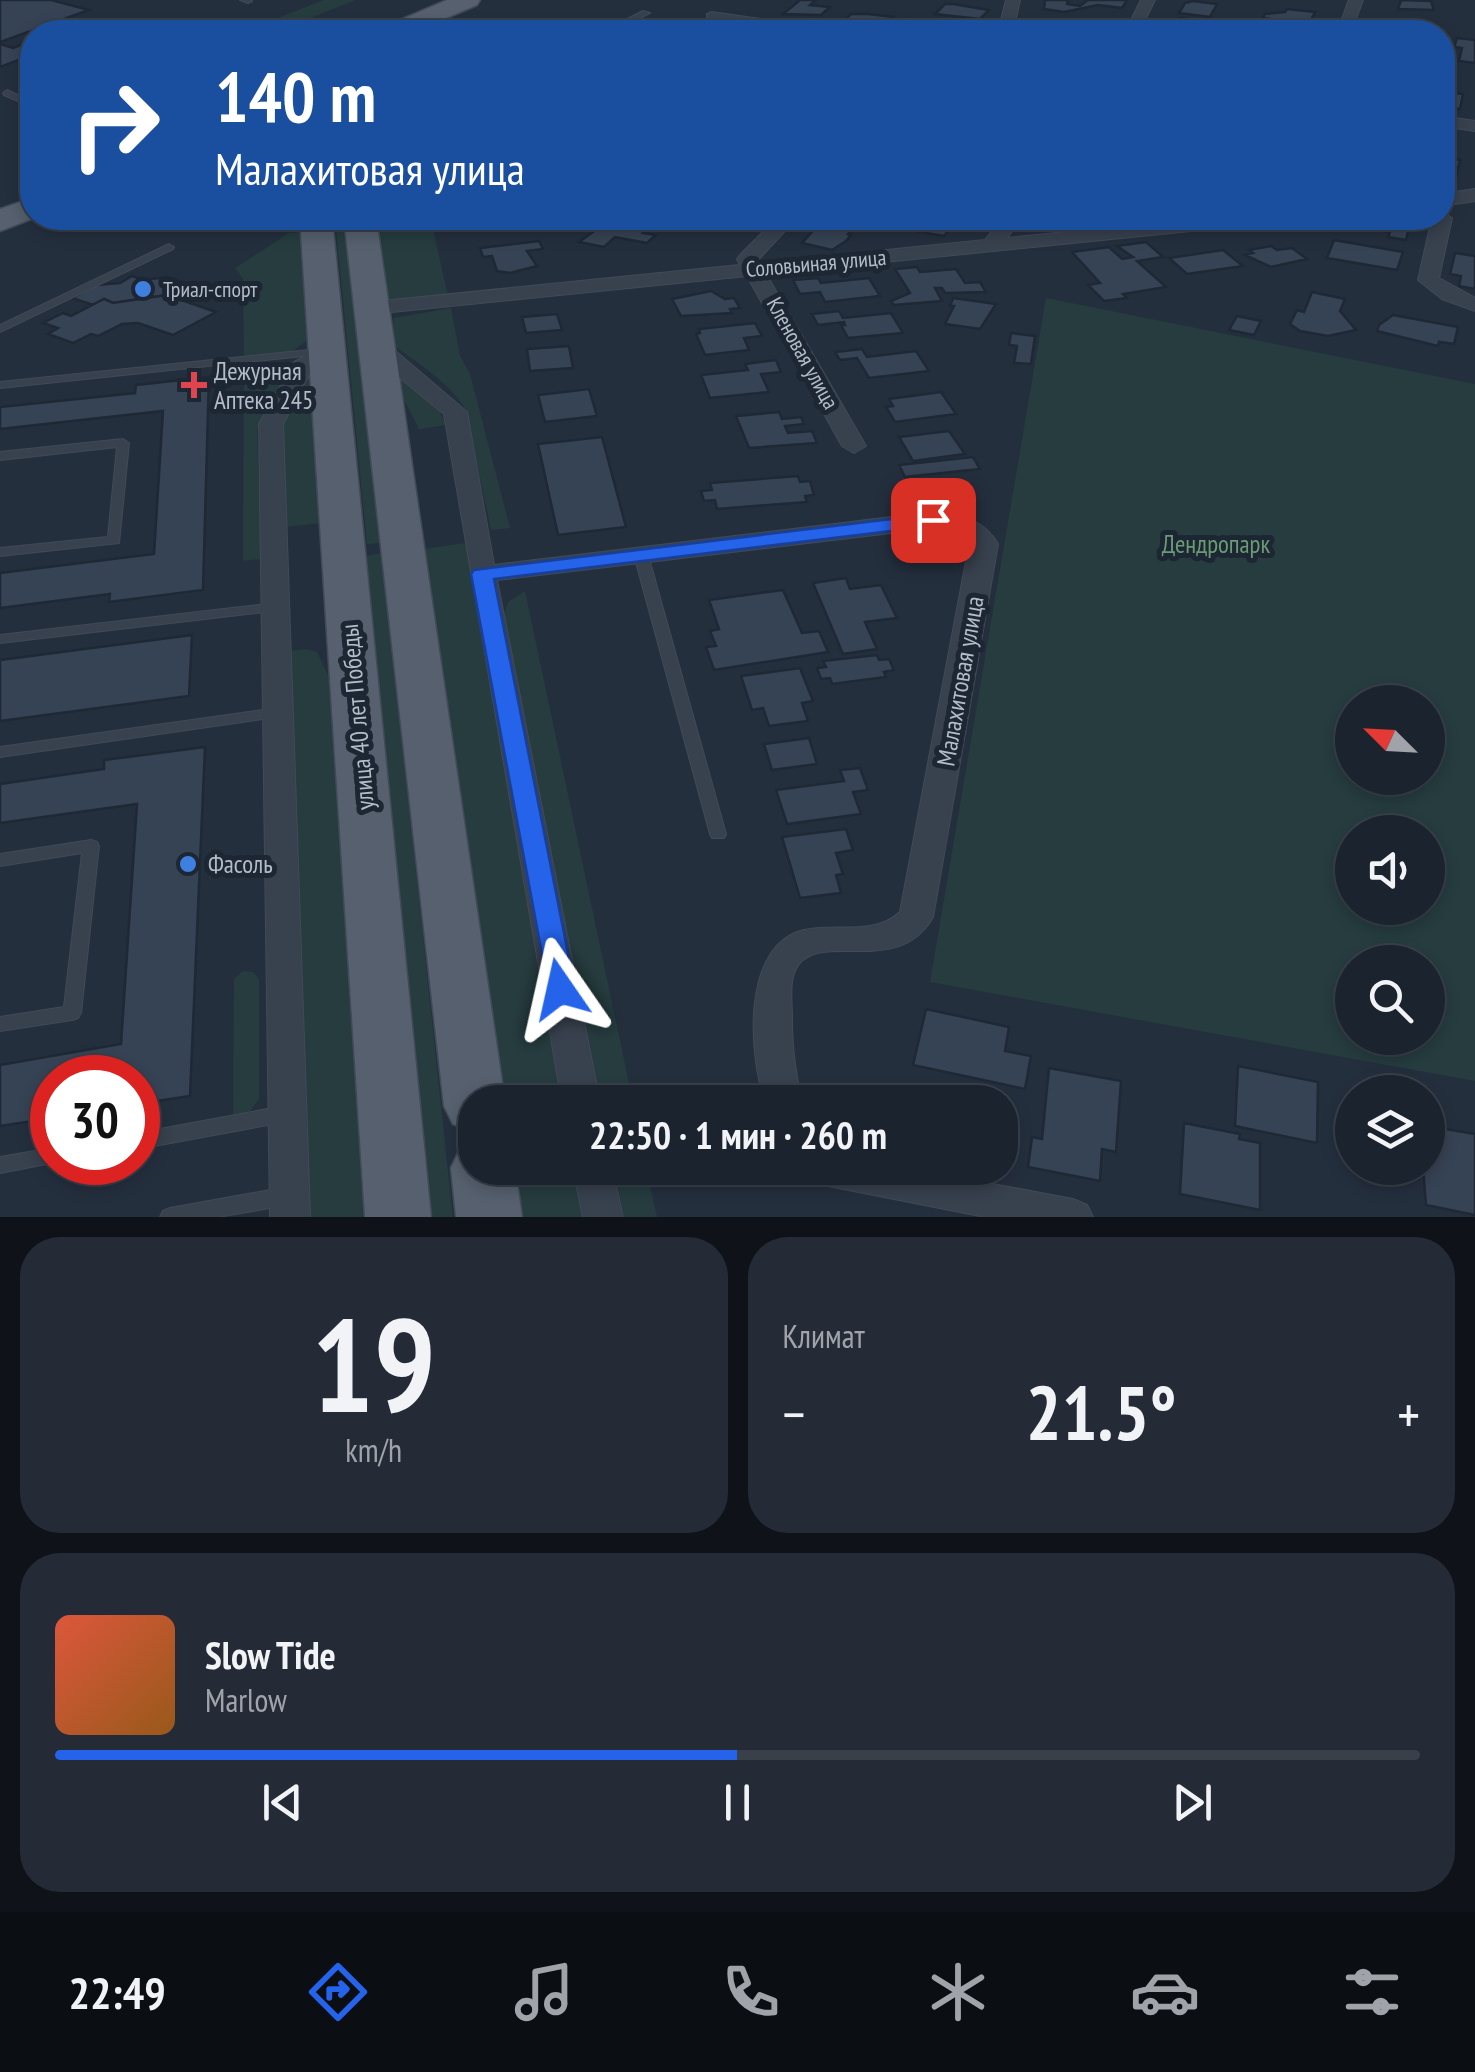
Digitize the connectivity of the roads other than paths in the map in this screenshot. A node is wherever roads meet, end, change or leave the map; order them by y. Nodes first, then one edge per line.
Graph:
1 (477, 3) edge
2 (646, 12) dead end
3 (712, 16) dead end
4 (427, 20) edge
5 (448, 20) edge
6 (630, 20) edge
7 (732, 20) edge
8 (6, 93) dead end
9 (20, 99) edge
10 (317, 230) edge
11 (362, 230) edge
12 (775, 230) edge
13 (1003, 230) edge
14 (1148, 230) edge
15 (1438, 230) edge
16 (169, 247) dead end
17 (990, 247) junction
18 (756, 268) junction
19 (1475, 305) edge
20 (375, 328) junction
21 (0, 329) edge
22 (328, 351) junction
23 (0, 385) edge
24 (854, 446) dead end
25 (0, 456) edge
26 (0, 552) edge
27 (641, 555) junction
28 (482, 574) junction
29 (276, 607) junction
30 (0, 639) edge
31 (278, 713) junction
32 (0, 752) edge
33 (718, 834) dead end
34 (0, 860) edge
35 (0, 1024) edge
36 (472, 1085) edge
37 (578, 1085) edge
38 (782, 1085) edge
39 (288, 1114) junction
40 (160, 1137) edge
41 (30, 1160) edge
42 (0, 1165) edge
43 (485, 1185) edge
44 (597, 1185) edge
45 (910, 1185) edge
46 (290, 1206) edge
47 (170, 1217) edge
48 (398, 1217) edge
49 (489, 1217) edge
50 (603, 1217) edge
51 (1073, 1217) edge

1 - 4 main road
1 - 5 main road
2 - 6 lane
3 - 7 street
8 - 9 lane
10 - 22 main road, улица 40 лет Победы
11 - 20 main road
12 - 18 street, Кленовая улица
13 - 17 street
14 - 17 street, Соловьиная улица
15 - 19 street
16 - 21 lane
17 - 18 street, Соловьиная улица
18 - 20 street, Соловьиная улица
18 - 24 street, Кленовая улица
20 - 28 street
20 - 36 main road
22 - 23 lane
22 - 29 street
22 - 48 main road, улица 40 лет Победы
25 - 26 lane
27 - 28 street, Малахитовая улица
27 - 33 lane
27 - 38 street, Малахитовая улица
28 - 37 street
29 - 30 lane
29 - 31 street
31 - 32 lane
31 - 39 street
34 - 35 lane
39 - 40 lane
39 - 46 street
41 - 42 lane
43 - 49 main road
44 - 50 street
45 - 51 street
46 - 47 lane

